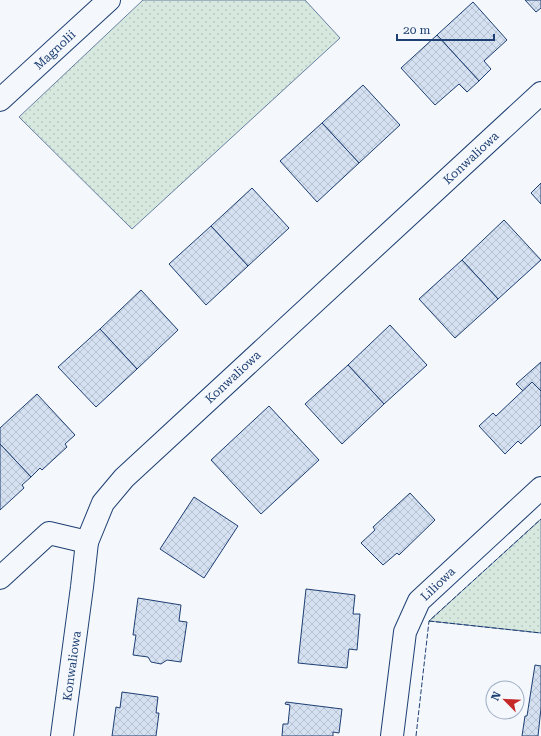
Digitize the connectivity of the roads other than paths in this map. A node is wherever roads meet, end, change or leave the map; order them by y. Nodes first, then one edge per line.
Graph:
1 (109, 0) edge
2 (541, 93) edge
3 (0, 100) edge
4 (541, 488) edge
5 (87, 542) junction
6 (0, 578) edge
7 (62, 736) edge
8 (392, 736) edge

1 - 3 street, Magnolii
2 - 5 street, Konwaliowa
4 - 8 street, Liliowa
5 - 6 street
5 - 7 street, Konwaliowa

